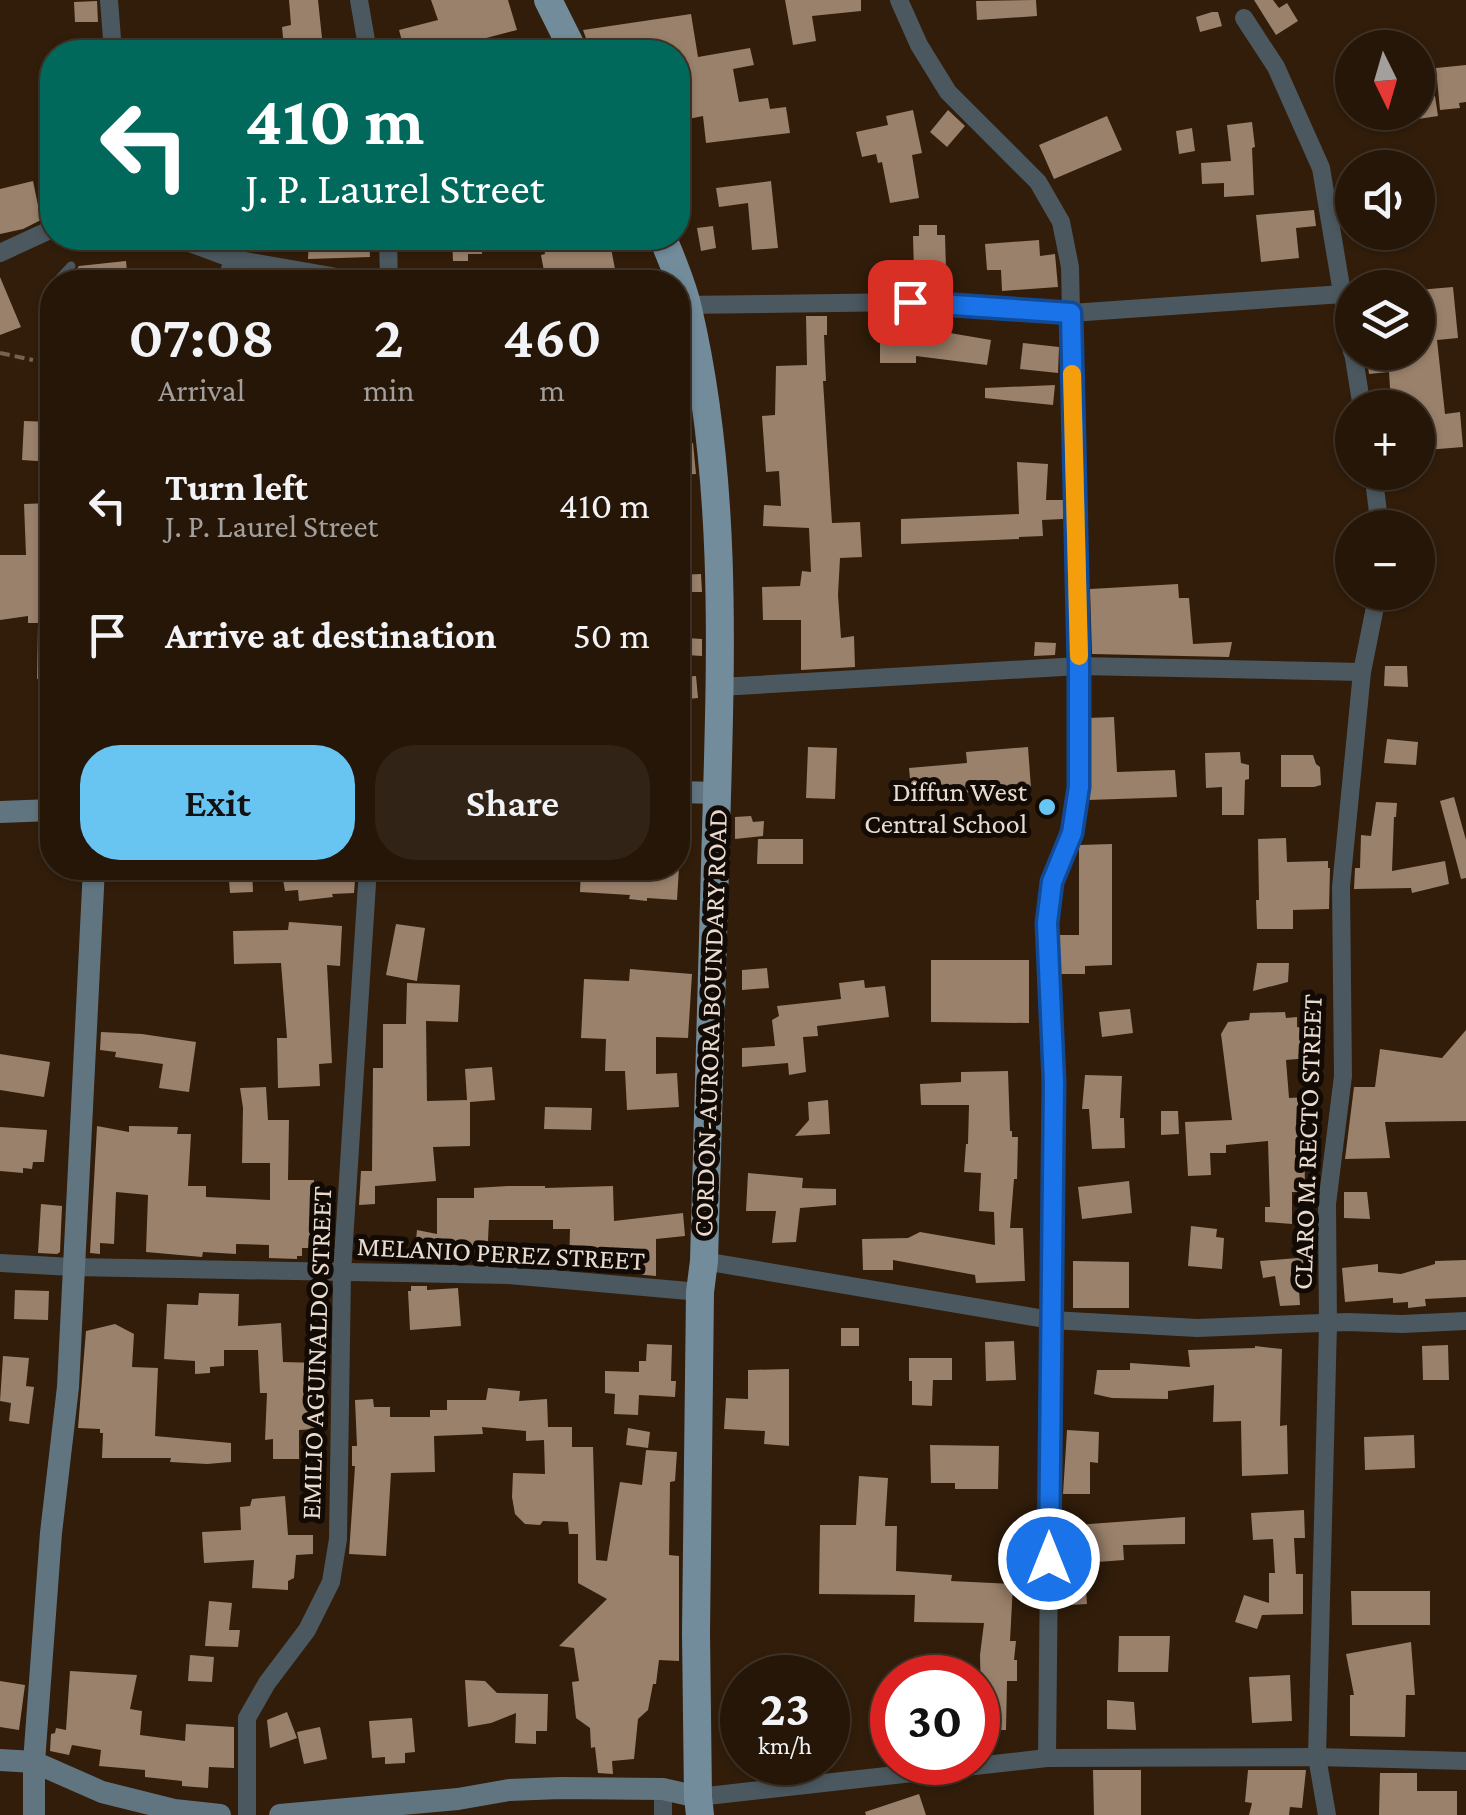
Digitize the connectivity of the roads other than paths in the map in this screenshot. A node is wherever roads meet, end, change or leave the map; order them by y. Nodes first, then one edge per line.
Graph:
1 (109, 0) edge
2 (358, 0) edge
3 (548, 0) edge
4 (899, 0) edge
5 (1244, 18) dead end
6 (112, 40) edge
7 (366, 40) edge
8 (568, 40) edge
9 (40, 235) edge
10 (210, 250) edge
11 (0, 253) edge
12 (233, 258) junction
13 (71, 266) dead end
14 (68, 270) edge
15 (230, 270) edge
16 (300, 270) edge
17 (1339, 270) edge
18 (1335, 295) edge
19 (690, 305) edge
20 (1071, 313) junction
21 (690, 336) edge
22 (1374, 610) edge
23 (1079, 666) junction
24 (1362, 672) junction
25 (720, 687) junction
26 (690, 792) edge
27 (717, 792) junction
28 (40, 810) edge
29 (0, 812) edge
30 (93, 880) edge
31 (367, 880) edge
32 (1050, 984) joint
33 (704, 1261) junction
34 (0, 1263) edge
35 (72, 1267) junction
36 (342, 1273) junction
37 (700, 1292) junction
38 (1051, 1320) junction
39 (1466, 1320) edge
40 (1328, 1324) junction
41 (1317, 1757) junction
42 (1047, 1758) junction
43 (0, 1760) edge
44 (1466, 1761) edge
45 (34, 1762) junction
46 (663, 1789) junction
47 (699, 1806) edge
48 (34, 1815) edge
49 (220, 1815) edge
50 (247, 1815) edge
51 (280, 1815) edge
52 (662, 1815) edge
53 (1327, 1815) edge

1 - 6 street
2 - 7 street
3 - 8 main road
4 - 20 street
5 - 17 street
9 - 11 street
10 - 12 street
12 - 15 street
12 - 16 street
13 - 14 lane
18 - 20 street
19 - 20 street
20 - 23 street
21 - 25 main road, CORDON-AURORA BOUNDARY ROAD
22 - 24 street, CLARO M. RECTO STREET
23 - 24 street
23 - 25 street
23 - 32 lane
24 - 40 street, CLARO M. RECTO STREET
25 - 27 main road, CORDON-AURORA BOUNDARY ROAD
26 - 27 street
27 - 33 main road, CORDON-AURORA BOUNDARY ROAD
28 - 29 street
30 - 35 street
31 - 36 street, EMILIO AGUINALDO STREET
32 - 38 street
33 - 37 main road, CORDON-AURORA BOUNDARY ROAD
33 - 38 street
34 - 35 street, MELANIO PEREZ STREET
35 - 36 street, MELANIO PEREZ STREET
35 - 45 street
36 - 37 street, MELANIO PEREZ STREET
36 - 50 street, EMILIO AGUINALDO STREET
37 - 47 main road, CORDON-AURORA BOUNDARY ROAD
38 - 40 street
38 - 42 street
39 - 40 street
40 - 41 street, CLARO M. RECTO STREET
41 - 42 street
41 - 44 street
41 - 53 street, CLARO M. RECTO STREET
42 - 47 street
43 - 45 street
45 - 48 street
45 - 49 street
46 - 47 street
46 - 51 street
46 - 52 street

